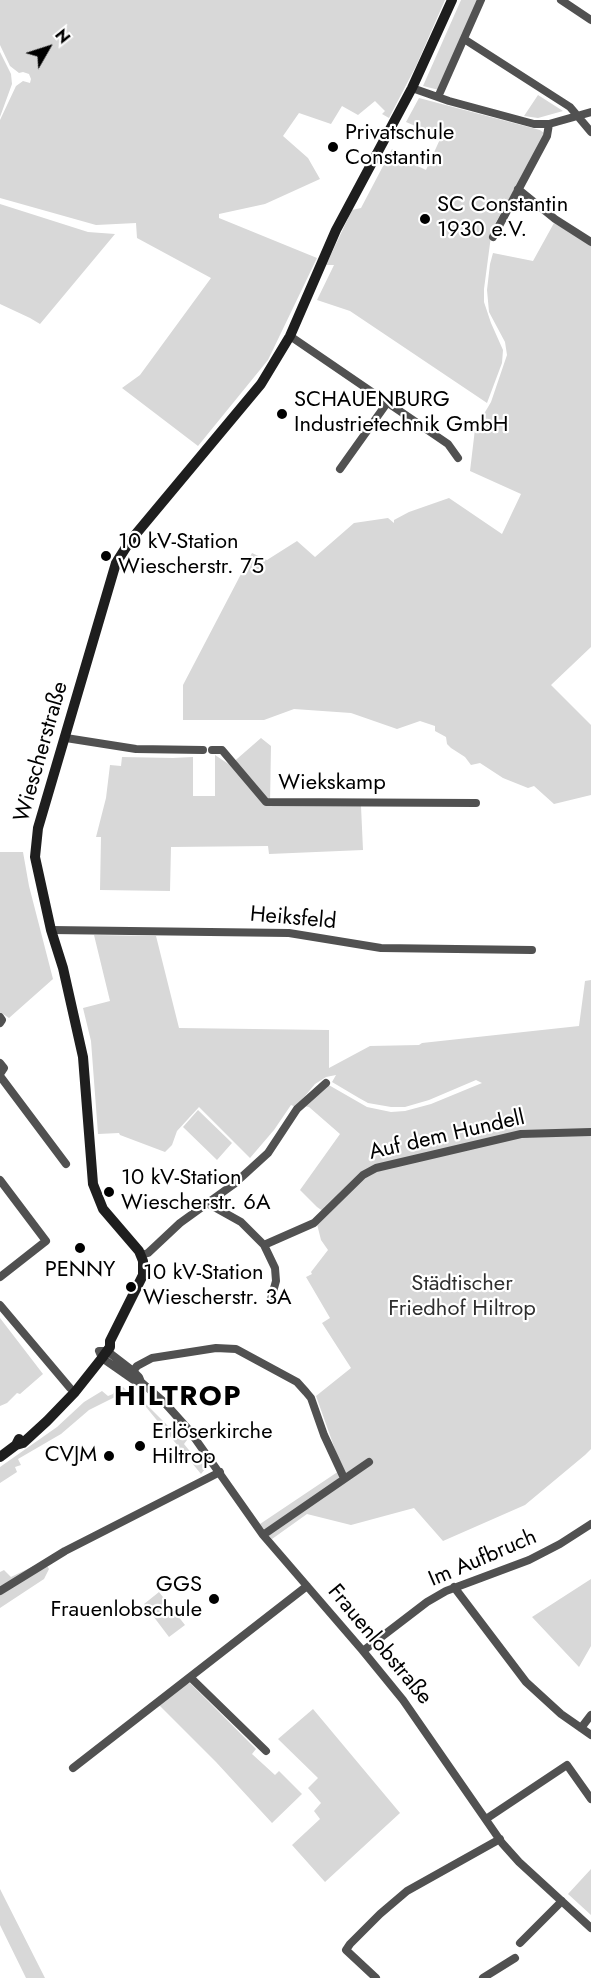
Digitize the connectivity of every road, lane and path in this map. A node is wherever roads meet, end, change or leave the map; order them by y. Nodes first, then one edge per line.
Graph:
1 (452, 0) edge
2 (481, 0) edge
3 (561, 0) edge
4 (591, 20) edge
5 (464, 39) junction
6 (412, 88) junction
7 (438, 97) junction
8 (591, 112) edge
9 (579, 116) junction
10 (549, 124) junction
11 (591, 132) edge
12 (518, 189) junction
13 (493, 237) dead end
14 (591, 242) edge
15 (290, 336) junction
16 (387, 402) junction
17 (458, 458) dead end
18 (340, 469) dead end
19 (66, 738) junction
20 (476, 803) dead end
21 (51, 930) junction
22 (532, 950) dead end
23 (0, 1017) edge
24 (0, 1023) edge
25 (0, 1064) edge
26 (0, 1075) edge
27 (326, 1083) dead end
28 (591, 1132) edge
29 (66, 1164) dead end
30 (0, 1180) edge
31 (207, 1203) junction
32 (264, 1245) junction
33 (141, 1255) junction
34 (0, 1277) edge
35 (271, 1299) dead end
36 (0, 1305) edge
37 (105, 1350) junction
38 (131, 1374) junction
39 (72, 1390) junction
40 (0, 1457) edge
41 (369, 1462) dead end
42 (220, 1472) junction
43 (345, 1478) junction
44 (591, 1524) edge
45 (263, 1535) junction
46 (307, 1586) junction
47 (454, 1587) junction
48 (0, 1591) edge
49 (363, 1651) junction
50 (190, 1677) junction
51 (591, 1715) edge
52 (581, 1728) junction
53 (591, 1735) edge
54 (266, 1751) dead end
55 (73, 1768) dead end
56 (591, 1799) edge
57 (486, 1819) junction
58 (500, 1839) junction
59 (562, 1901) junction
60 (591, 1928) edge
61 (520, 1943) dead end
62 (515, 1958) dead end
63 (376, 1978) edge
64 (483, 1978) edge

1 - 6 main road, Wiescherstraße
2 - 5 street
3 - 4 street
5 - 7 street
5 - 9 street
6 - 7 street
6 - 15 main road, Wiescherstraße
7 - 10 street
8 - 9 street
9 - 10 street
9 - 11 street
10 - 12 street
12 - 13 street
12 - 14 street
15 - 16 street
15 - 19 main road, Wiescherstraße
16 - 17 street
16 - 18 street
19 - 20 street, Wiekskamp
19 - 21 main road, Wiescherstraße
21 - 22 street, Heiksfeld
21 - 33 main road, Wiescherstraße
23 - 24 street
25 - 26 street
26 - 29 street
27 - 31 street
28 - 32 street, Auf dem Hundell
30 - 34 street
31 - 32 street
31 - 33 street
32 - 35 street
33 - 37 main road
36 - 39 street
37 - 38 street, Frauenlobstraße
37 - 39 main road
38 - 42 street, Frauenlobstraße
38 - 43 street
39 - 40 main road
41 - 43 street
42 - 45 street, Frauenlobstraße
42 - 48 street
43 - 45 street
44 - 47 street, Im Aufbruch
45 - 46 street, Frauenlobstraße
46 - 49 street, Frauenlobstraße
46 - 50 street
47 - 49 street, Im Aufbruch
47 - 52 street
49 - 57 street, Frauenlobstraße
50 - 54 street
50 - 55 street
51 - 52 street
52 - 53 street
56 - 57 street
57 - 58 street, Frauenlobstraße
58 - 59 street, Frauenlobstraße
58 - 63 street
59 - 60 street, Frauenlobstraße
59 - 61 street
62 - 64 street

